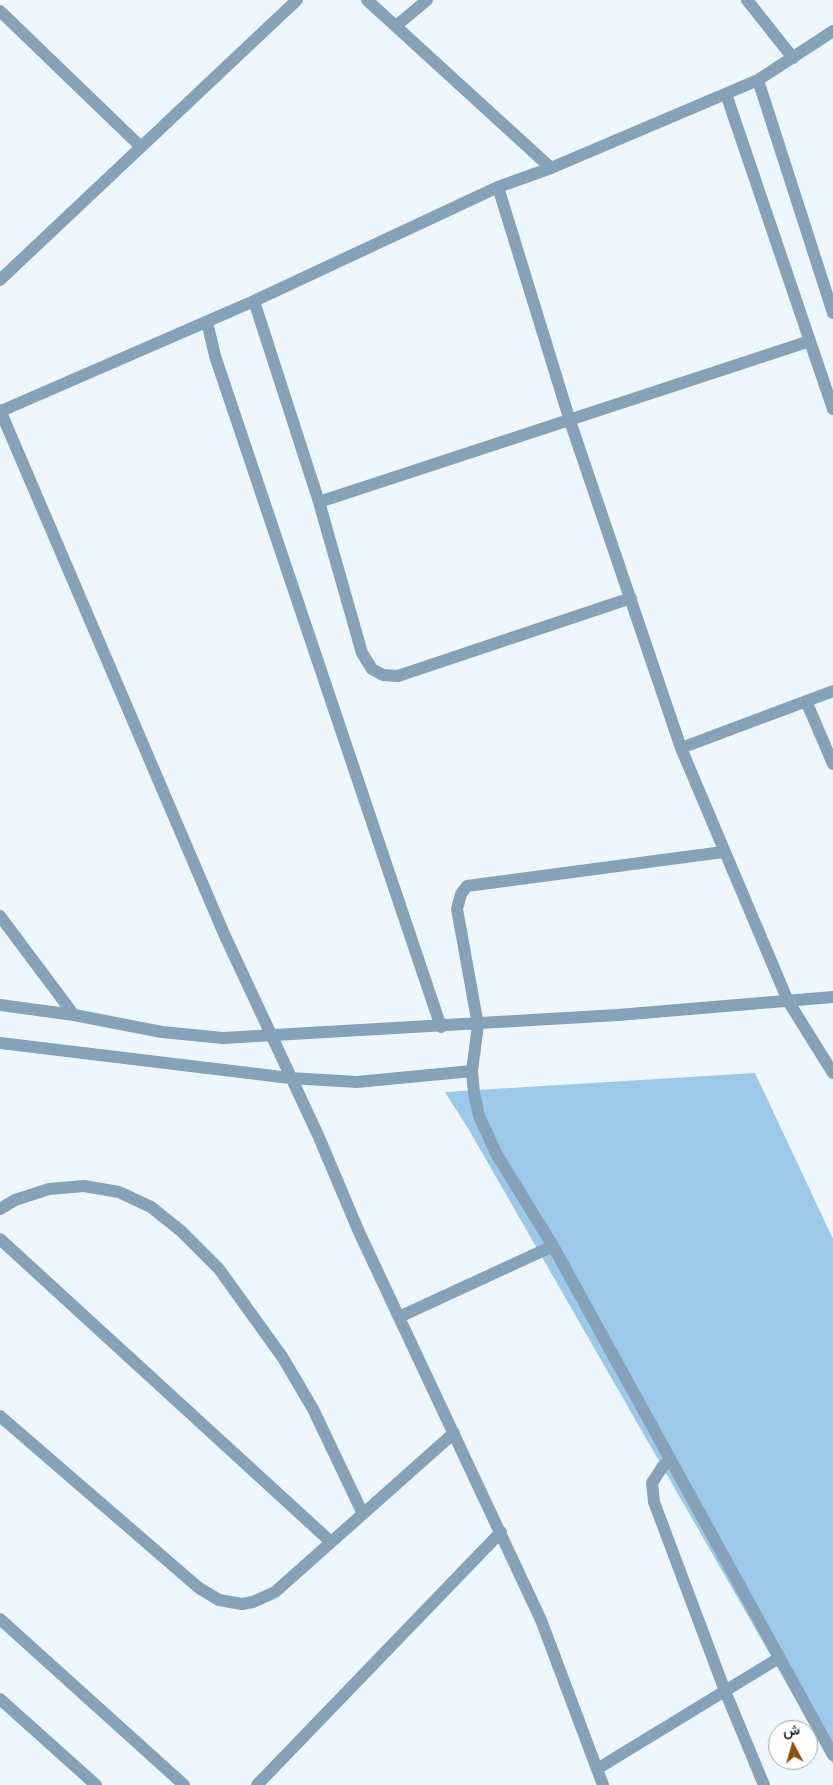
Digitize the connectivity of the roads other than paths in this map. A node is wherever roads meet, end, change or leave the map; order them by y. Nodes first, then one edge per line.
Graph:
1 (297, 0) edge
2 (367, 0) edge
3 (426, 0) edge
4 (747, 0) edge
5 (0, 11) edge
6 (396, 26) junction
7 (833, 31) edge
8 (793, 58) junction
9 (758, 80) junction
10 (726, 94) junction
11 (140, 146) junction
12 (551, 168) junction
13 (498, 187) junction
14 (0, 280) edge
15 (254, 301) junction
16 (833, 313) edge
17 (207, 322) junction
18 (810, 341) junction
19 (833, 409) edge
20 (1, 410) edge
21 (570, 421) junction
22 (319, 502) junction
23 (631, 598) junction
24 (833, 691) edge
25 (806, 701) junction
26 (681, 748) junction
27 (833, 764) edge
28 (723, 852) junction
29 (0, 916) edge
30 (833, 996) edge
31 (788, 1001) junction
32 (0, 1006) edge
33 (74, 1015) junction
34 (478, 1024) junction
35 (441, 1027) junction
36 (270, 1036) junction
37 (0, 1043) edge
38 (472, 1070) junction
39 (833, 1074) edge
40 (290, 1078) junction
41 (0, 1209) edge
42 (0, 1239) edge
43 (553, 1246) junction
44 (399, 1317) junction
45 (0, 1416) edge
46 (454, 1433) junction
47 (671, 1460) junction
48 (363, 1514) junction
49 (501, 1532) junction
50 (331, 1542) junction
51 (0, 1619) edge
52 (779, 1658) junction
53 (725, 1691) junction
54 (0, 1699) edge
55 (833, 1755) edge
56 (597, 1768) junction
57 (96, 1785) edge
58 (184, 1785) edge
59 (258, 1785) edge
60 (603, 1785) edge
61 (764, 1785) edge

1 - 11 street
2 - 6 street
3 - 6 street
4 - 8 street
5 - 11 street
6 - 12 street
7 - 8 street
8 - 9 street
9 - 10 street
9 - 16 street
10 - 12 street
10 - 18 street
11 - 14 street
12 - 13 street
13 - 15 street
13 - 21 street
15 - 17 street
15 - 22 street
17 - 20 street
17 - 35 street
18 - 19 street
18 - 21 street
20 - 36 street
21 - 22 street
21 - 23 street
22 - 23 street
23 - 26 street
24 - 25 street
25 - 26 street
25 - 27 street
26 - 28 street
28 - 31 street
28 - 34 street
29 - 33 street
30 - 31 street
31 - 34 street
31 - 39 street
32 - 33 street
33 - 36 street
34 - 35 street
34 - 38 street
35 - 36 street
36 - 40 street
37 - 40 street
38 - 40 street
38 - 43 street
40 - 44 street
41 - 48 street
42 - 50 street
43 - 44 street
43 - 47 street
44 - 46 street
45 - 50 street
46 - 48 street
46 - 49 street
47 - 52 street
47 - 53 street
48 - 50 street
49 - 56 street
49 - 59 street
51 - 58 street
52 - 53 street
52 - 55 street
53 - 56 street
53 - 61 street
54 - 57 street
56 - 60 street

